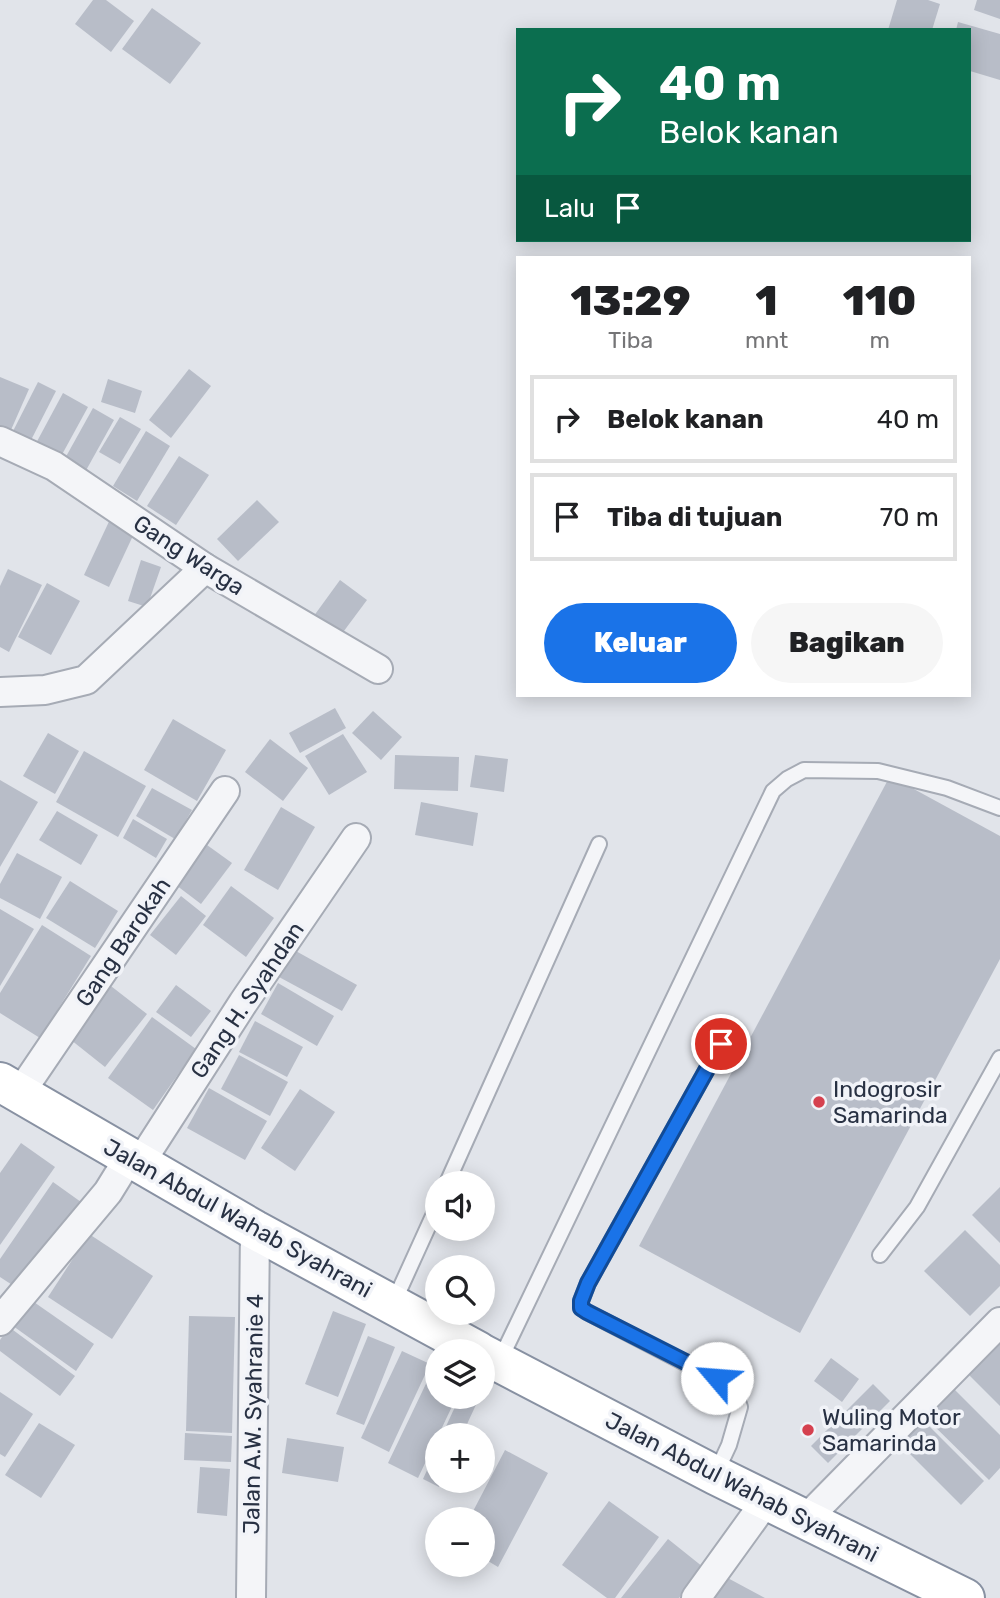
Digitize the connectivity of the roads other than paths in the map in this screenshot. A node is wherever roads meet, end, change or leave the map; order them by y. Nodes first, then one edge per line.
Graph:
1 (0, 441) edge
2 (205, 568) junction
3 (378, 669) dead end
4 (0, 692) edge
5 (225, 791) dead end
6 (1000, 808) edge
7 (356, 838) dead end
8 (599, 844) dead end
9 (721, 1044) dead end
10 (1000, 1058) edge
11 (10, 1087) edge
12 (134, 1161) junction
13 (452, 1171) edge
14 (255, 1230) junction
15 (425, 1234) edge
16 (880, 1255) dead end
17 (393, 1305) junction
18 (0, 1321) edge
19 (1000, 1322) edge
20 (455, 1339) edge
21 (495, 1339) edge
22 (495, 1361) edge
23 (715, 1475) junction
24 (766, 1501) junction
25 (806, 1519) junction
26 (251, 1598) edge
27 (696, 1598) edge
28 (965, 1598) edge

1 - 2 street, Gang Warga
2 - 3 street, Gang Warga
2 - 4 street
5 - 11 street, Gang Barokah
6 - 21 lane
7 - 12 street, Gang H. Syahdan
8 - 13 lane
9 - 23 lane
10 - 16 lane
11 - 12 highway, Jalan Abdul Wahab Syahrani
12 - 14 highway, Jalan Abdul Wahab Syahrani
12 - 18 street, Gang H. Syahdan
14 - 17 highway, Jalan Abdul Wahab Syahrani
14 - 26 street, Jalan A.W. Syahranie 4
15 - 17 lane
17 - 20 highway, Jalan Abdul Wahab Syahrani
19 - 25 street
22 - 23 highway, Jalan Abdul Wahab Syahrani
23 - 24 highway, Jalan Abdul Wahab Syahrani
24 - 25 highway, Jalan Abdul Wahab Syahrani
24 - 27 street
25 - 28 highway, Jalan Abdul Wahab Syahrani

